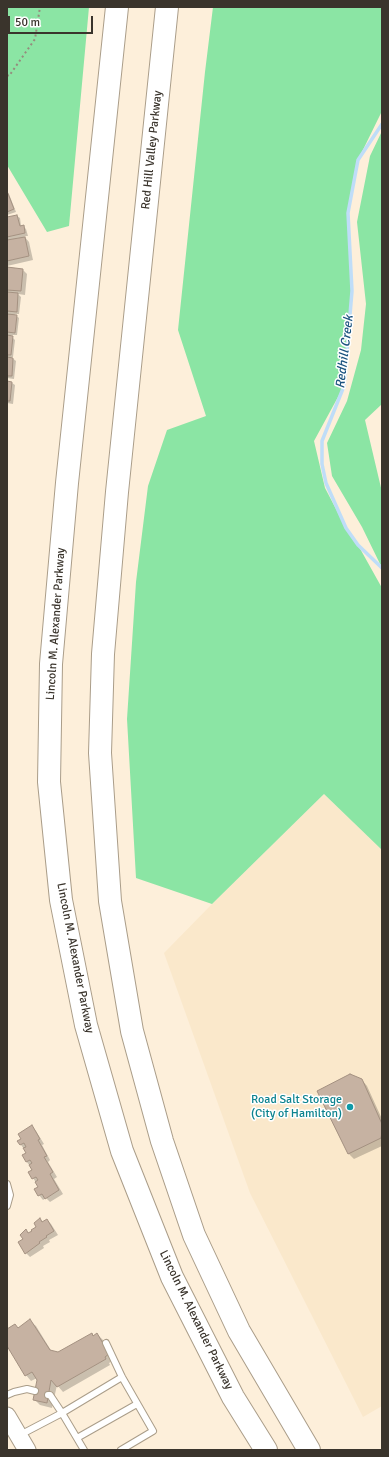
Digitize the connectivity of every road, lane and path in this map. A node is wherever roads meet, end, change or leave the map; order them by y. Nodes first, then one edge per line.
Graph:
1 (40, 7) edge
2 (117, 7) edge
3 (166, 7) edge
4 (7, 75) edge
5 (7, 1184) edge
6 (7, 1206) edge
7 (106, 1343) dead end
8 (122, 1377) junction
9 (35, 1391) dead end
10 (7, 1395) edge
11 (48, 1395) dead end
12 (137, 1404) junction
13 (62, 1413) junction
14 (7, 1416) edge
15 (77, 1438) junction
16 (22, 1443) edge
17 (84, 1450) edge
18 (122, 1450) edge
19 (266, 1450) edge
20 (309, 1450) edge

1 - 4 path
2 - 19 highway, Lincoln M. Alexander Parkway
3 - 20 highway, Red Hill Valley Parkway
5 - 6 lane
7 - 8 lane
8 - 12 lane
8 - 13 lane
9 - 10 lane
11 - 13 lane
12 - 15 lane
12 - 18 lane
13 - 15 lane
13 - 16 lane
14 - 16 street
15 - 17 lane

